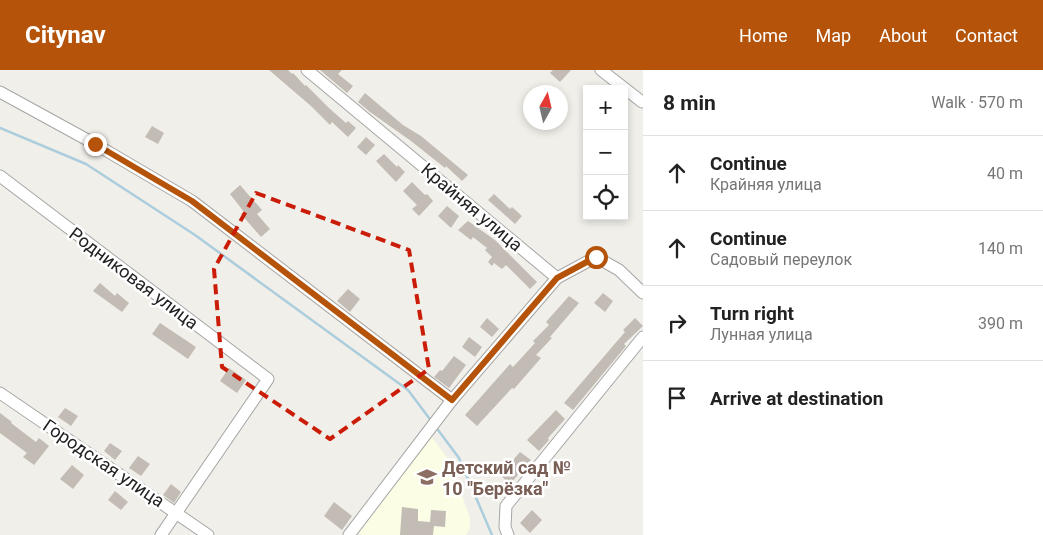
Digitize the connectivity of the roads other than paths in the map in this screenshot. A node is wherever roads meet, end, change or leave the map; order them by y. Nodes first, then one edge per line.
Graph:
1 (307, 70) edge
2 (601, 70) edge
3 (0, 92) edge
4 (642, 102) edge
5 (0, 176) edge
6 (557, 278) junction
7 (643, 293) edge
8 (643, 338) edge
9 (0, 393) edge
10 (452, 400) junction
11 (178, 513) junction
12 (352, 534) edge
13 (161, 535) edge
14 (208, 535) edge
15 (508, 535) edge

1 - 6 street, Крайняя улица
2 - 4 street
3 - 10 street
5 - 11 street, Родниковая улица
6 - 7 street
6 - 10 street
8 - 15 street
9 - 11 street, Городская улица
10 - 12 street
11 - 13 street
11 - 14 street, Городская улица

